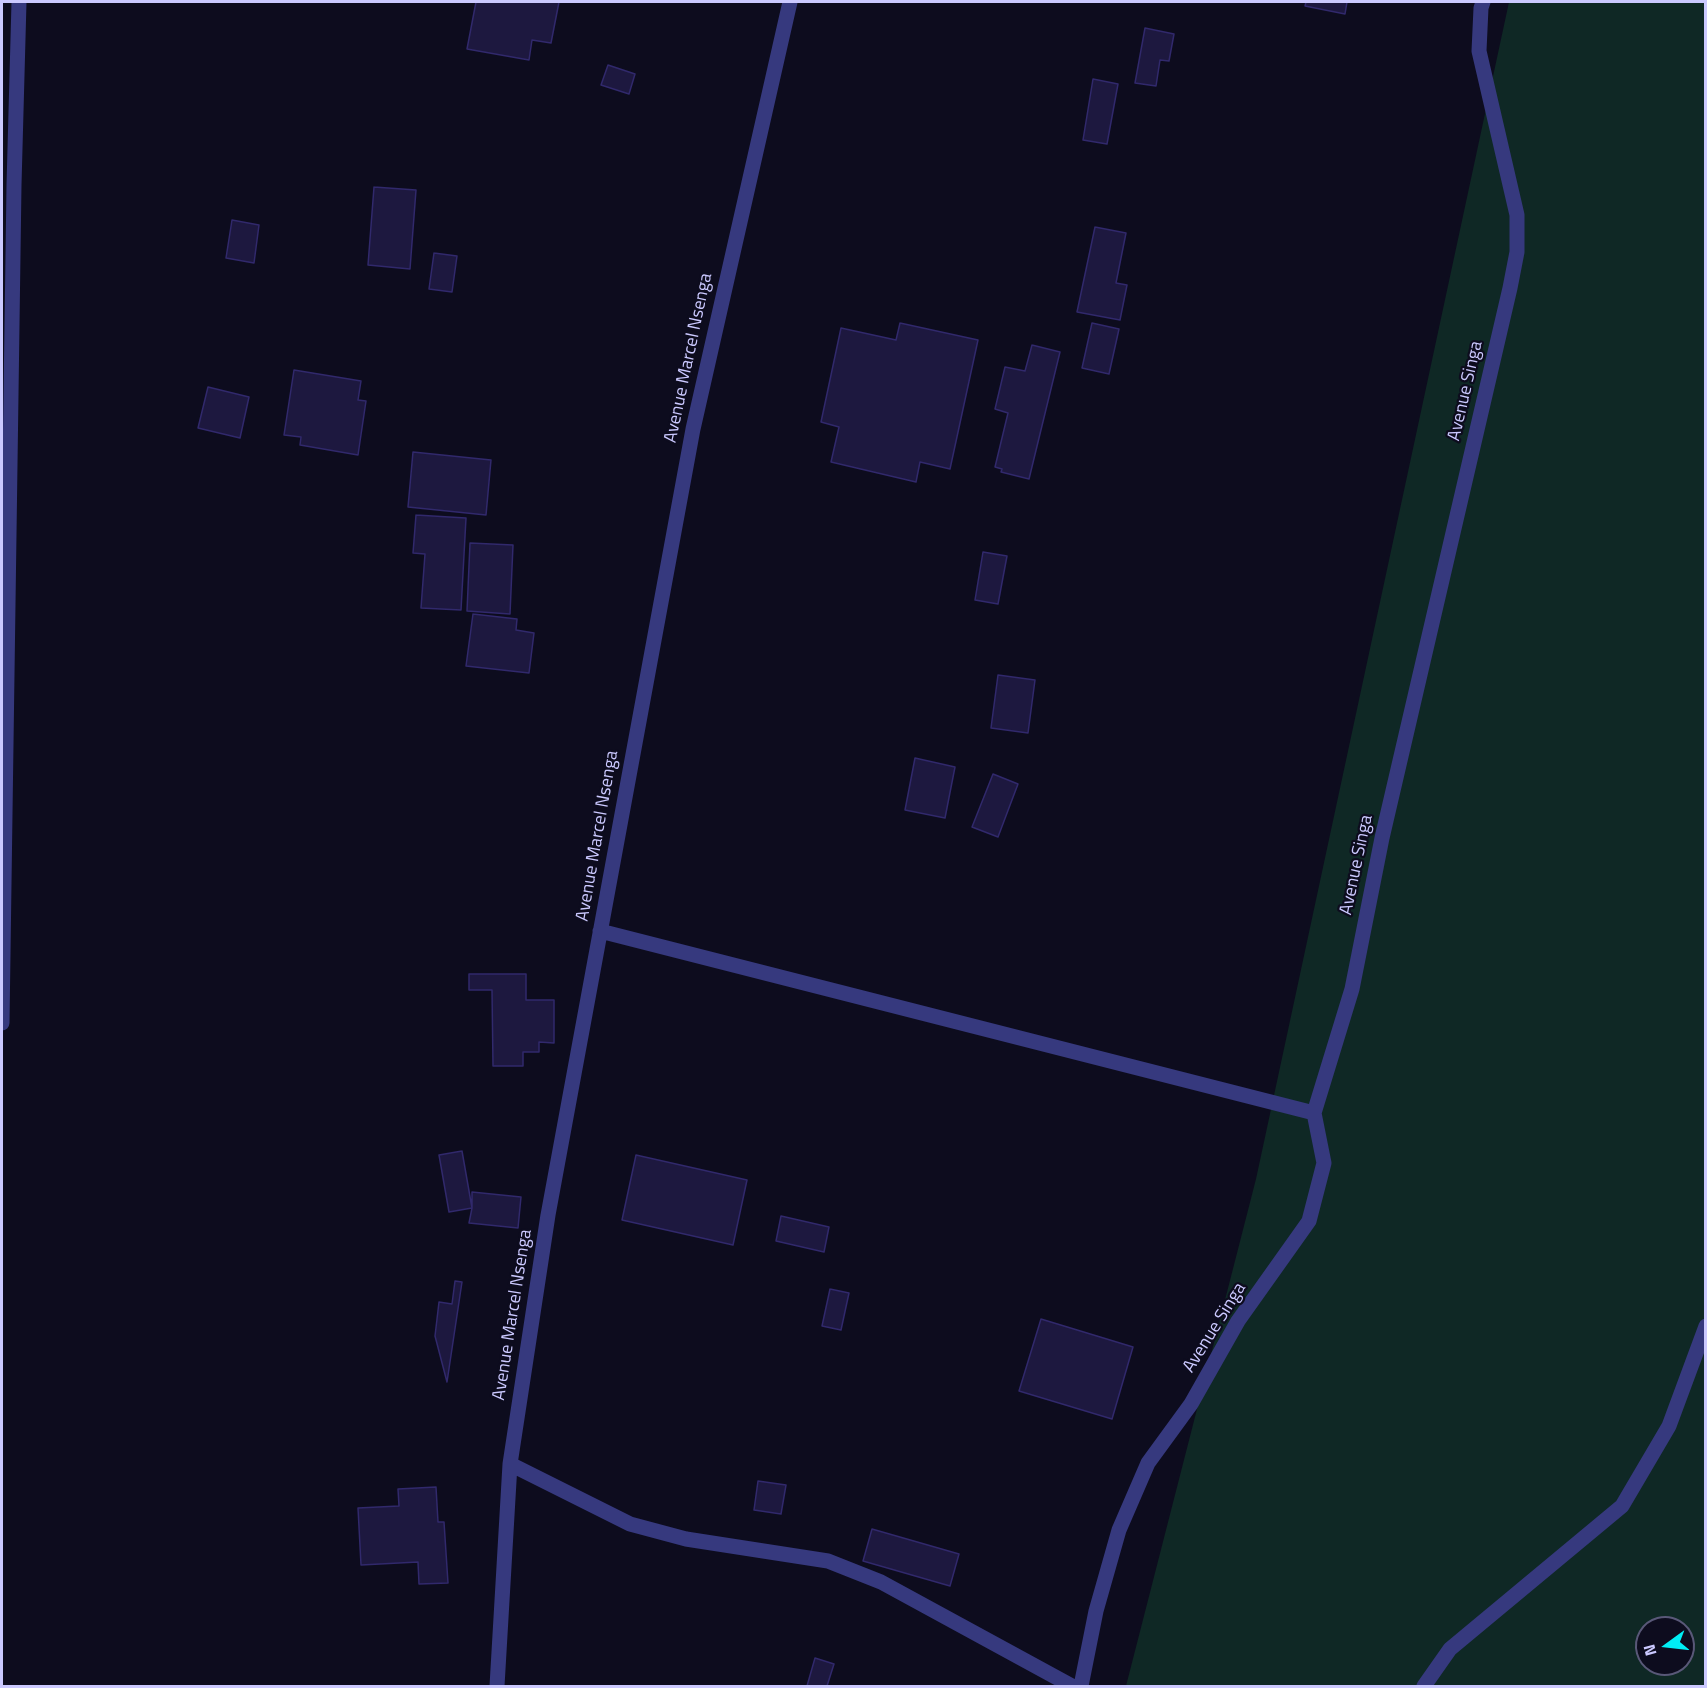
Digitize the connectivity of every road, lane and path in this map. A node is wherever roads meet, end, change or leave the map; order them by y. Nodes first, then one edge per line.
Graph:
1 (19, 2) edge
2 (790, 2) edge
3 (1483, 2) edge
4 (600, 931) junction
5 (2, 1023) edge
6 (1314, 1113) junction
7 (1706, 1326) edge
8 (510, 1464) junction
9 (497, 1686) edge
10 (1072, 1686) edge
11 (1081, 1686) edge
12 (1424, 1686) edge

1 - 5 street
2 - 4 street, Avenue Marcel Nsenga
3 - 6 street, Avenue Singa
4 - 6 street
4 - 8 street, Avenue Marcel Nsenga
6 - 11 street, Avenue Singa
7 - 12 street
8 - 9 street, Avenue Marcel Nsenga
8 - 10 street

